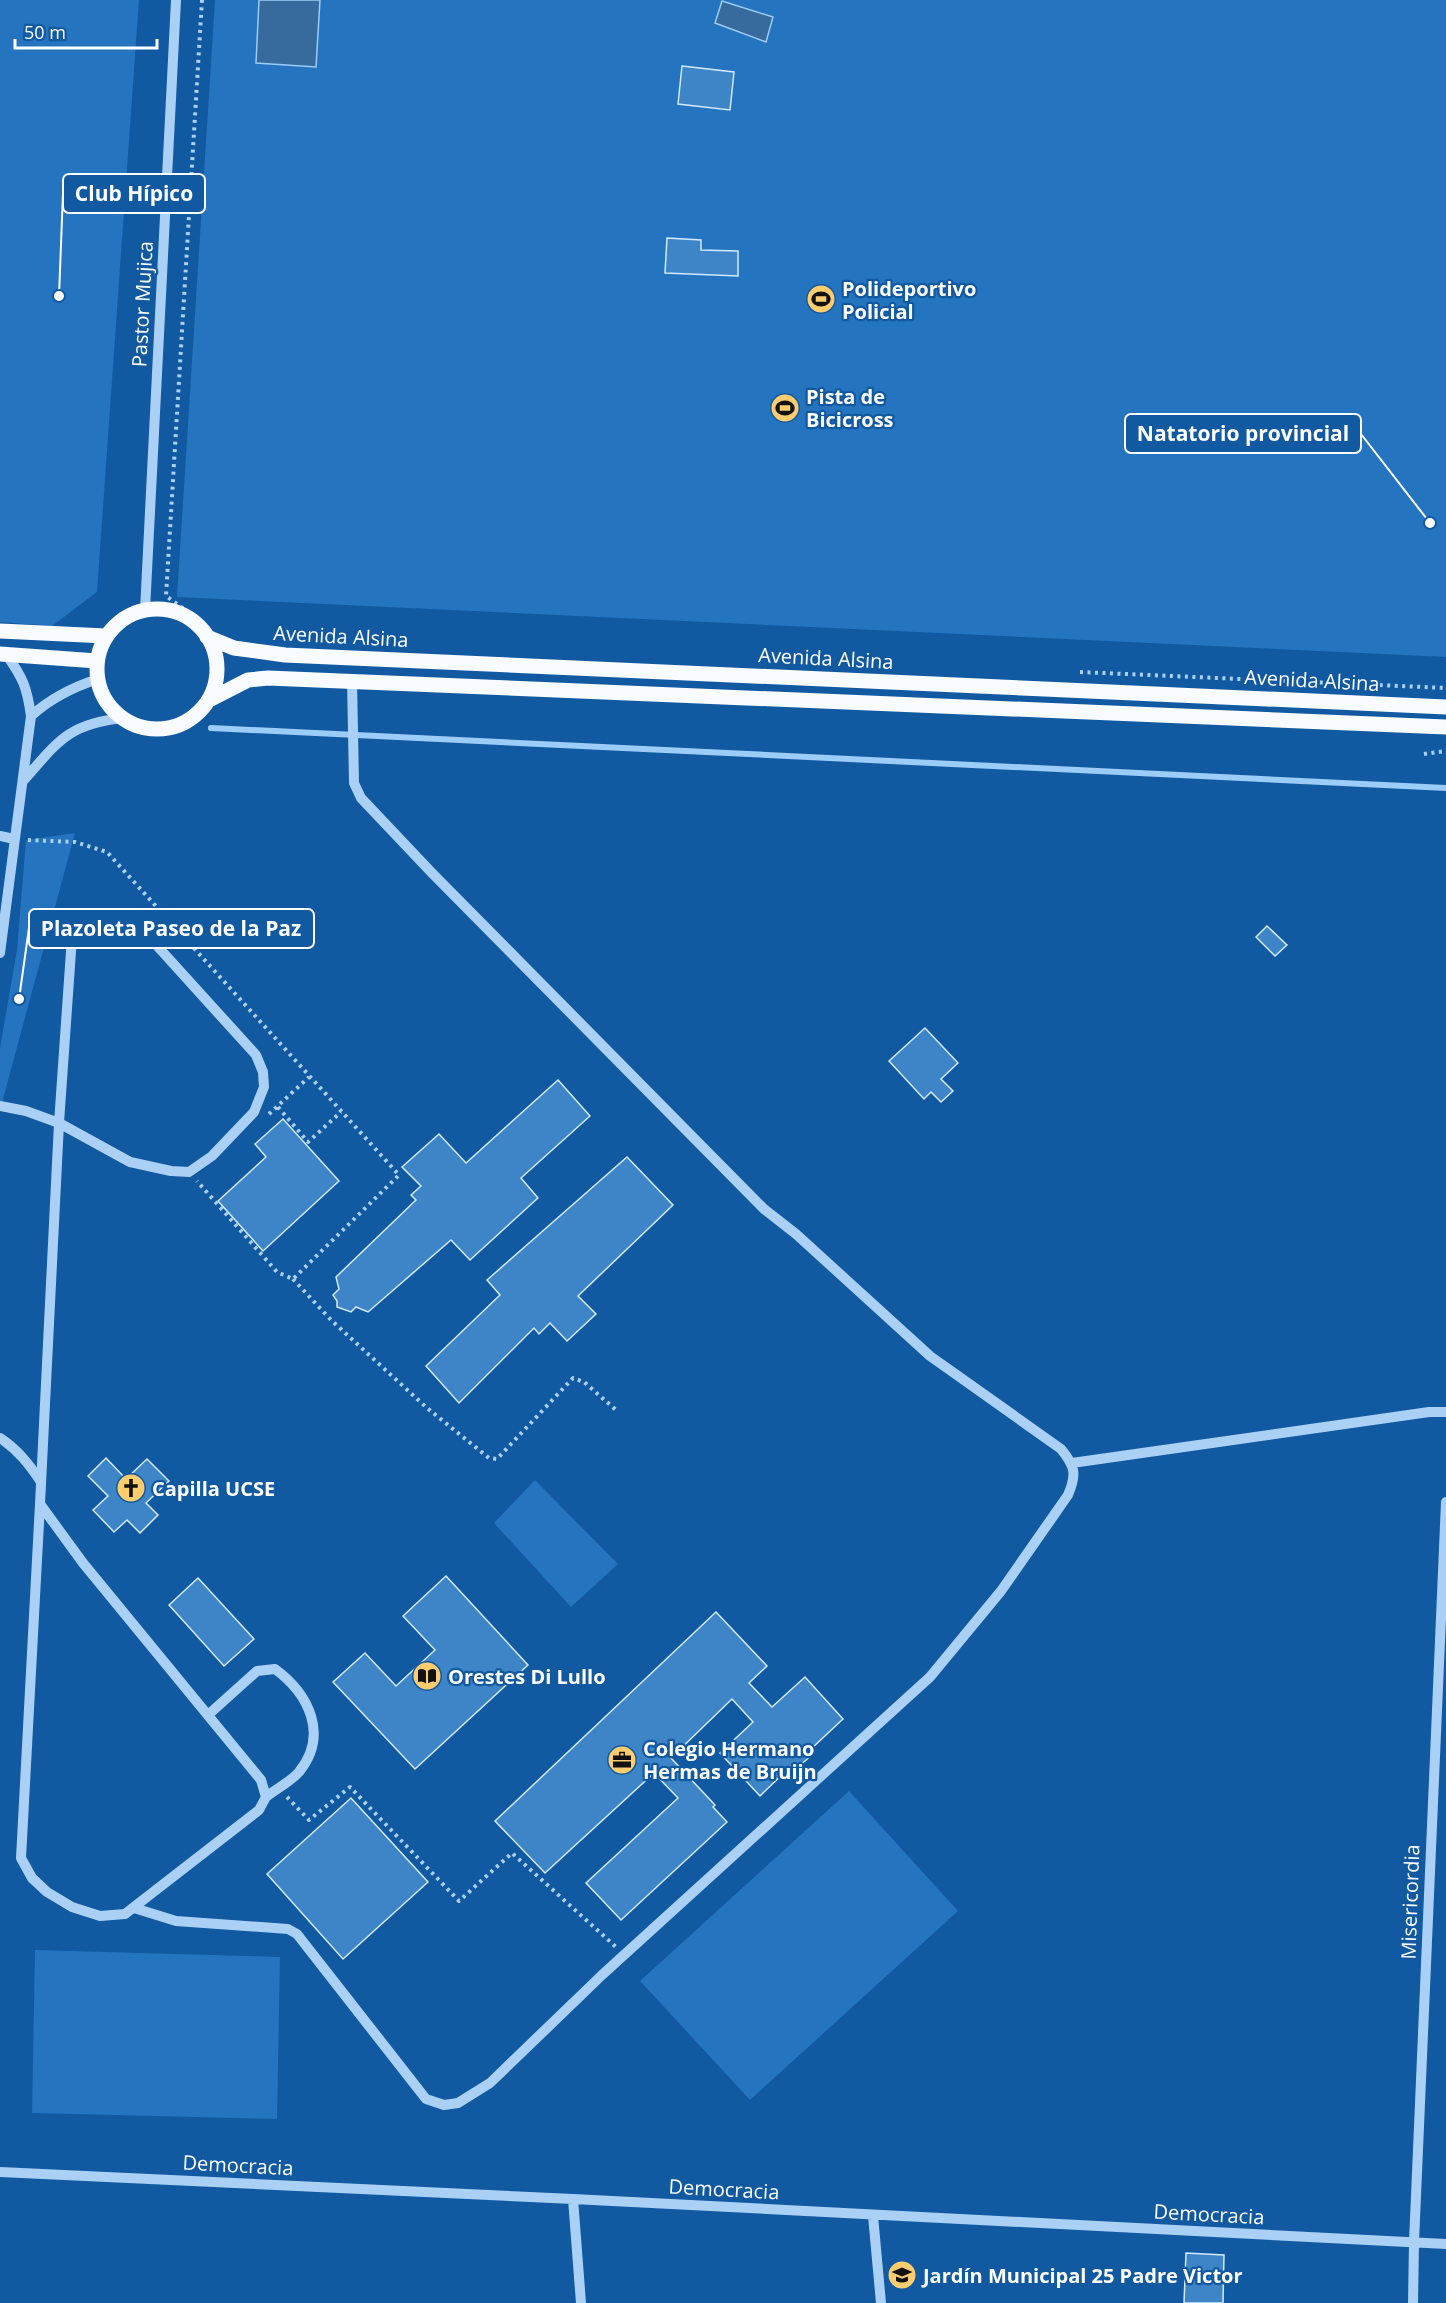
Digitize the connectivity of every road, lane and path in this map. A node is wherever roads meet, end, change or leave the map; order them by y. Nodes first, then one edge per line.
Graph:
1 (176, 0) edge
2 (202, 0) edge
3 (145, 610) junction
4 (0, 631) edge
5 (208, 632) junction
6 (106, 636) junction
7 (3, 654) edge
8 (97, 661) junction
9 (1076, 672) dead end
10 (98, 679) junction
11 (352, 680) junction
12 (1446, 688) edge
13 (209, 699) junction
14 (1446, 707) edge
15 (31, 716) junction
16 (123, 718) junction
17 (1446, 727) edge
18 (1446, 751) edge
19 (1424, 754) dead end
20 (23, 782) junction
21 (0, 836) edge
22 (14, 839) junction
23 (0, 953) edge
24 (309, 1077) dead end
25 (0, 1106) edge
26 (278, 1107) junction
27 (254, 1112) junction
28 (341, 1112) dead end
29 (59, 1124) junction
30 (189, 1172) junction
31 (277, 1272) dead end
32 (293, 1279) dead end
33 (616, 1410) dead end
34 (1446, 1412) edge
35 (0, 1438) edge
36 (1072, 1463) junction
37 (41, 1482) junction
38 (1446, 1502) edge
39 (40, 1504) junction
40 (208, 1715) junction
41 (1441, 1715) edge
42 (279, 1787) junction
43 (266, 1797) junction
44 (134, 1908) junction
45 (624, 1954) junction
46 (0, 2172) edge
47 (573, 2199) junction
48 (873, 2216) junction
49 (1413, 2242) junction
50 (1446, 2244) edge
51 (580, 2303) edge
52 (881, 2303) edge
53 (1413, 2303) edge

1 - 3 street, Pastor Mujica
2 - 5 path
3 - 5 main road
3 - 6 main road
4 - 6 main road
5 - 13 main road
5 - 14 main road, Avenida Alsina
6 - 8 main road
7 - 8 main road
7 - 15 street
8 - 10 main road
9 - 12 path
10 - 15 street
10 - 16 main road
11 - 13 main road, Avenida Alsina
11 - 17 main road, Avenida Alsina
11 - 36 street
13 - 16 main road
15 - 20 street
16 - 20 street
18 - 19 path
20 - 22 street
21 - 22 street
22 - 23 street
24 - 26 path
25 - 29 street
26 - 27 path
26 - 28 path
27 - 29 street
27 - 30 street
29 - 30 street
29 - 37 street
30 - 31 path
32 - 33 path
34 - 36 street
35 - 37 street
36 - 45 street
37 - 39 street
38 - 41 street, Misericordia
39 - 40 street
39 - 44 street
40 - 42 street
40 - 43 street
41 - 49 street, Misericordia
42 - 43 street
42 - 45 path
43 - 44 street
44 - 45 street
46 - 47 street, Democracia
47 - 48 street, Democracia
47 - 51 street
48 - 49 street, Democracia
48 - 52 street
49 - 50 street, Democracia
49 - 53 street, Misericordia

